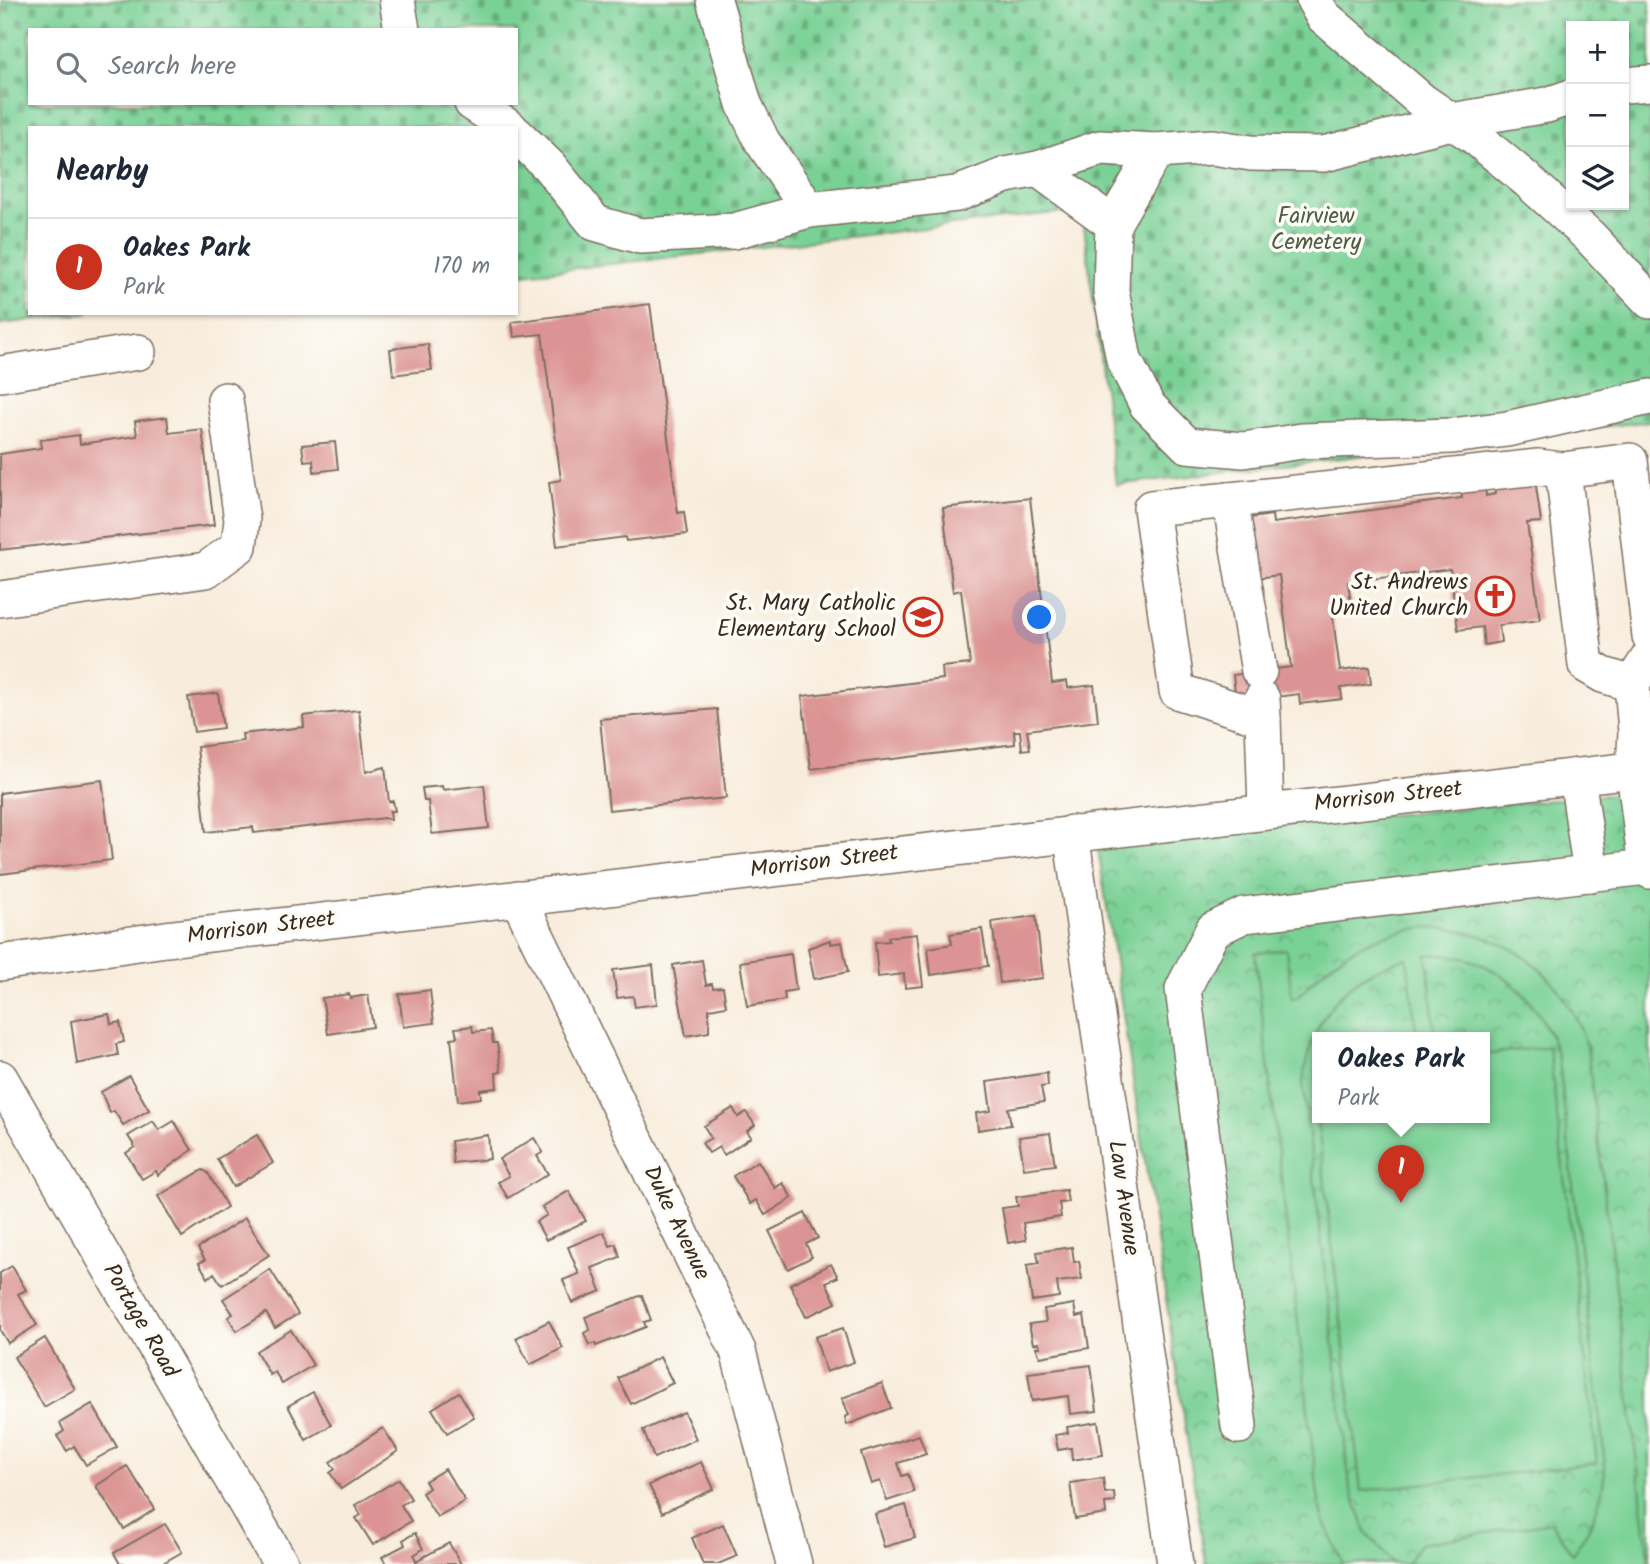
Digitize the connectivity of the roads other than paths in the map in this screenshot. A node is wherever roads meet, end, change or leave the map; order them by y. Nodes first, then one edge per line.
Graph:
1 (397, 0) edge
2 (714, 0) edge
3 (1314, 0) edge
4 (402, 28) edge
5 (1650, 83) edge
6 (1629, 85) edge
7 (1566, 99) edge
8 (475, 105) edge
9 (1453, 122) junction
10 (507, 126) edge
11 (518, 136) edge
12 (1156, 151) junction
13 (1038, 169) junction
14 (809, 210) junction
15 (1112, 224) junction
16 (1650, 302) edge
17 (138, 352) dead end
18 (0, 374) edge
19 (1650, 397) edge
20 (225, 401) dead end
21 (1563, 470) junction
22 (1230, 500) junction
23 (0, 599) edge
24 (1650, 636) edge
25 (1641, 670) edge
26 (1262, 696) junction
27 (1642, 769) edge
28 (1577, 776) junction
29 (1266, 811) junction
30 (1071, 832) junction
31 (1648, 869) edge
32 (1591, 874) junction
33 (518, 898) junction
34 (0, 963) edge
35 (0, 1078) edge
36 (1239, 1426) dead end
37 (281, 1564) edge
38 (794, 1564) edge
39 (1174, 1564) edge

1 - 4 street
2 - 14 street
3 - 9 street
5 - 6 street
7 - 9 street
8 - 10 street
9 - 12 street
9 - 16 street
11 - 14 street
12 - 13 street
12 - 15 street
13 - 14 street
13 - 15 street
15 - 19 street
17 - 18 street
20 - 23 street
21 - 22 street
21 - 24 street
21 - 25 street
22 - 26 street
22 - 26 street
25 - 27 street
26 - 29 street
27 - 28 street, Morrison Street
27 - 31 street
28 - 29 street, Morrison Street
28 - 32 street
29 - 30 street, Morrison Street
30 - 33 street, Morrison Street
30 - 39 street, Law Avenue
31 - 32 street
32 - 36 street
33 - 34 street, Morrison Street
33 - 38 street, Duke Avenue
35 - 37 street, Portage Road

